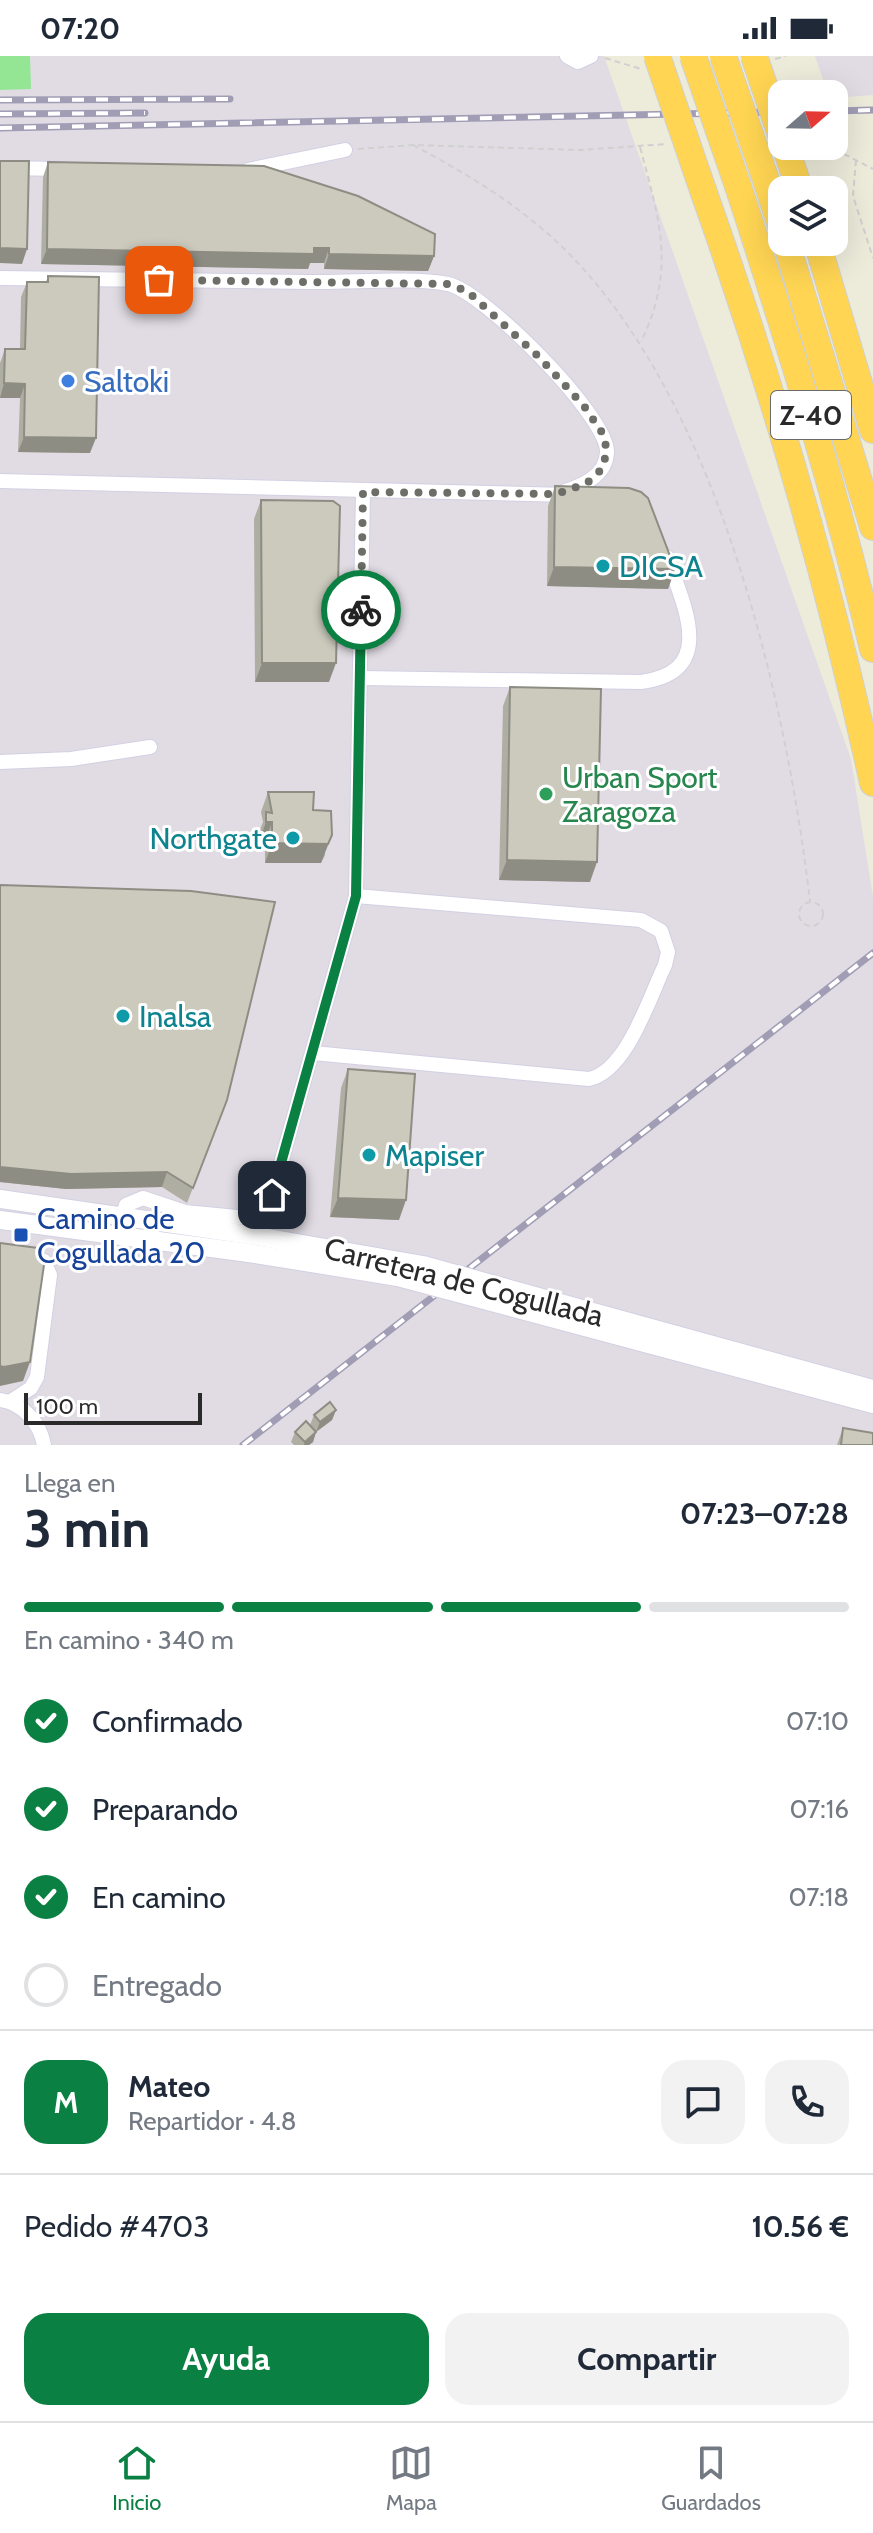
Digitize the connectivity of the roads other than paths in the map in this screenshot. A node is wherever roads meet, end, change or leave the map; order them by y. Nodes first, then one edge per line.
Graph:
1 (567, 56) edge
2 (591, 56) edge
3 (657, 56) edge
4 (693, 56) edge
5 (723, 56) edge
6 (754, 56) edge
7 (768, 97) edge
8 (345, 150) road end
9 (0, 168) edge
10 (75, 169) edge
11 (231, 170) edge
12 (768, 186) edge
13 (790, 256) edge
14 (821, 256) edge
15 (0, 278) edge
16 (873, 430) edge
17 (0, 481) edge
18 (363, 492) junction
19 (557, 494) junction
20 (589, 496) edge
21 (873, 527) edge
22 (661, 542) edge
23 (873, 649) edge
24 (361, 678) junction
25 (150, 747) dead end
26 (0, 762) edge
27 (873, 783) edge
28 (356, 896) junction
29 (313, 1053) junction
30 (0, 1199) edge
31 (120, 1215) junction
32 (0, 1220) edge
33 (124, 1237) junction
34 (249, 1244) junction
35 (0, 1254) edge
36 (674, 1343) junction
37 (873, 1389) edge
38 (5, 1400) edge
39 (873, 1404) edge
40 (44, 1445) edge

1 - 2 street
3 - 27 highway, bridge
4 - 23 highway, Z-40, bridge
5 - 12 highway, bridge
6 - 7 highway, bridge
8 - 11 street
9 - 10 street
13 - 21 highway, Z-40
14 - 16 highway
15 - 19 street
17 - 18 street
18 - 19 street
18 - 24 street
19 - 20 street
22 - 24 street
24 - 28 street
25 - 26 street
28 - 29 street
28 - 29 street
29 - 31 street
30 - 31 street, Carretera de Cogullada
31 - 33 street
31 - 34 street, Carretera de Cogullada
32 - 33 street, Carretera de Cogullada
33 - 34 street, Carretera de Cogullada
34 - 36 street, Carretera de Cogullada, bridge
35 - 38 street
36 - 37 street, Carretera de Cogullada
36 - 39 street, Carretera de Cogullada
38 - 40 street

